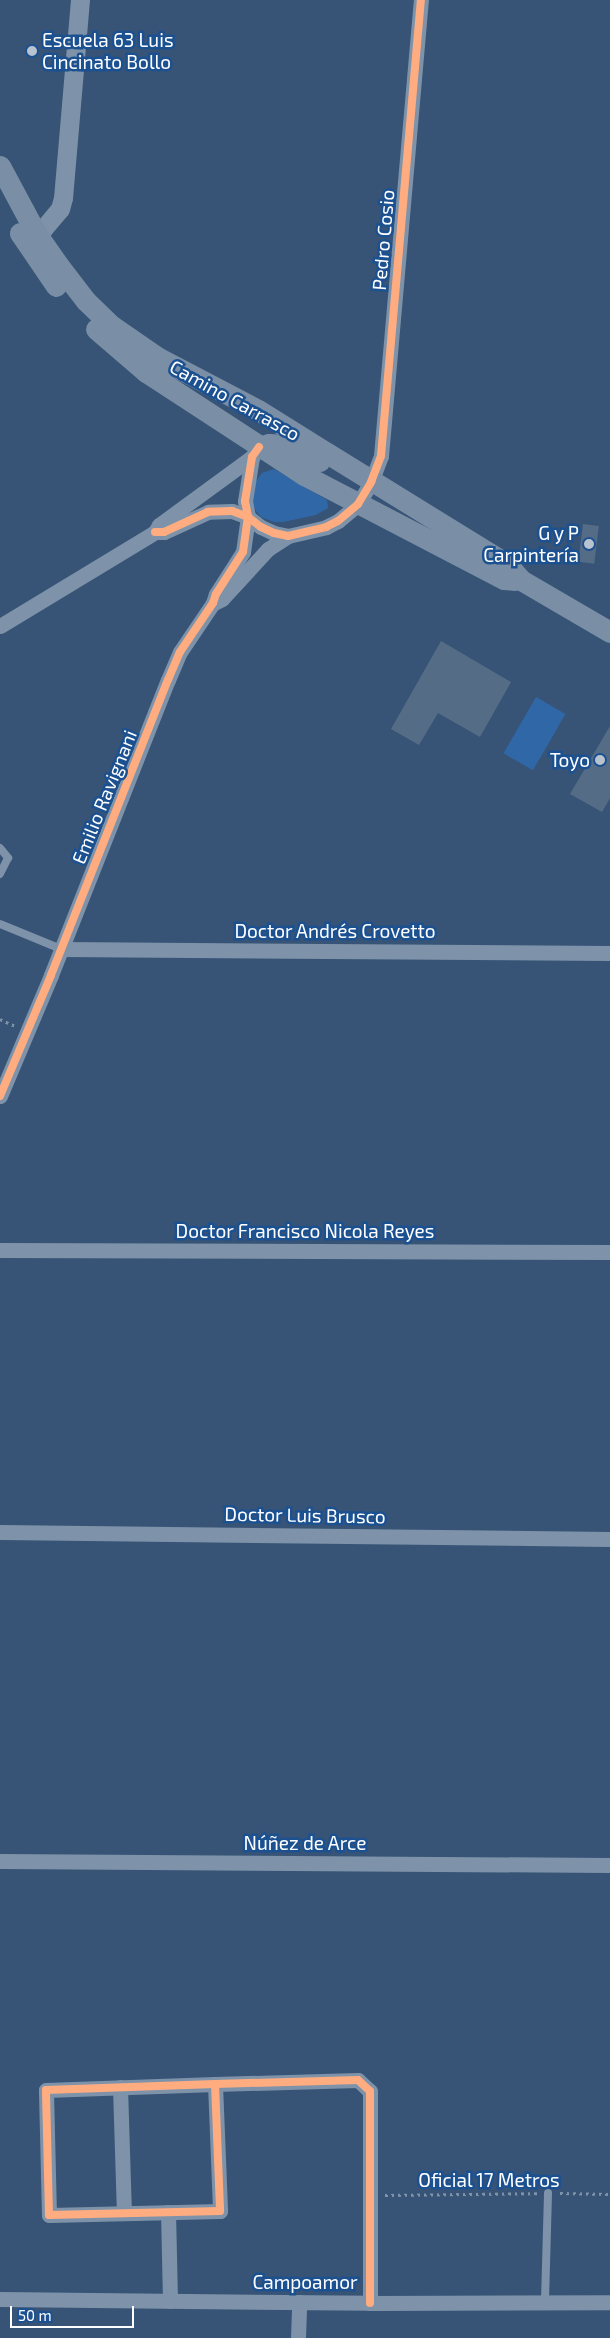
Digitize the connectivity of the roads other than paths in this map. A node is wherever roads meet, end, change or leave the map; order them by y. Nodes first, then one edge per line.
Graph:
1 (80, 0) edge
2 (421, 0) edge
3 (0, 166) edge
4 (0, 195) edge
5 (30, 237) junction
6 (256, 452) junction
7 (371, 482) junction
8 (358, 504) junction
9 (248, 517) junction
10 (154, 532) junction
11 (288, 536) junction
12 (521, 580) junction
13 (213, 603) junction
14 (0, 626) edge
15 (610, 632) edge
16 (0, 848) edge
17 (0, 874) edge
18 (0, 924) edge
19 (61, 949) junction
20 (610, 953) edge
21 (0, 1096) edge
22 (0, 1250) edge
23 (610, 1252) edge
24 (0, 1532) edge
25 (610, 1538) edge
26 (0, 1861) edge
27 (610, 1865) edge
28 (215, 2084) junction
29 (120, 2087) junction
30 (548, 2192) road end
31 (168, 2212) junction
32 (124, 2213) junction
33 (0, 2299) edge
34 (545, 2301) junction
35 (170, 2302) junction
36 (299, 2302) junction
37 (610, 2302) edge
38 (370, 2303) junction
39 (298, 2338) edge

1 - 5 street
2 - 7 street, Pedro Cosio
3 - 5 main road, Camino Carrasco
4 - 5 main road, Camino Carrasco
5 - 6 main road, Camino Carrasco
5 - 7 main road, Camino Carrasco
6 - 7 main road
6 - 8 main road, Camino Carrasco
6 - 9 street, Emilio Ravignani
6 - 10 street
7 - 8 street, Emilio Ravignani
7 - 12 main road, Camino Carrasco
8 - 11 street, Emilio Ravignani
8 - 12 main road, Camino Carrasco
9 - 10 street
9 - 11 street, Emilio Ravignani
9 - 13 street, Emilio Ravignani
10 - 14 street
11 - 13 street, Emilio Ravignani
12 - 15 main road, Camino Carrasco
13 - 19 street, Emilio Ravignani
16 - 17 lane
18 - 19 lane
19 - 20 street, Doctor Andrés Crovetto
19 - 21 street, Emilio Ravignani
22 - 23 street, Doctor Francisco Nicola Reyes
24 - 25 street, Doctor Luis Brusco
26 - 27 street, Núñez de Arce
28 - 29 street
28 - 31 street
28 - 38 street
29 - 32 street
29 - 32 street
30 - 34 lane
31 - 32 street
31 - 35 street
33 - 35 street, Campoamor
34 - 37 street, Campoamor
34 - 38 street, Campoamor
35 - 36 street, Campoamor
36 - 38 street, Campoamor
36 - 39 street

